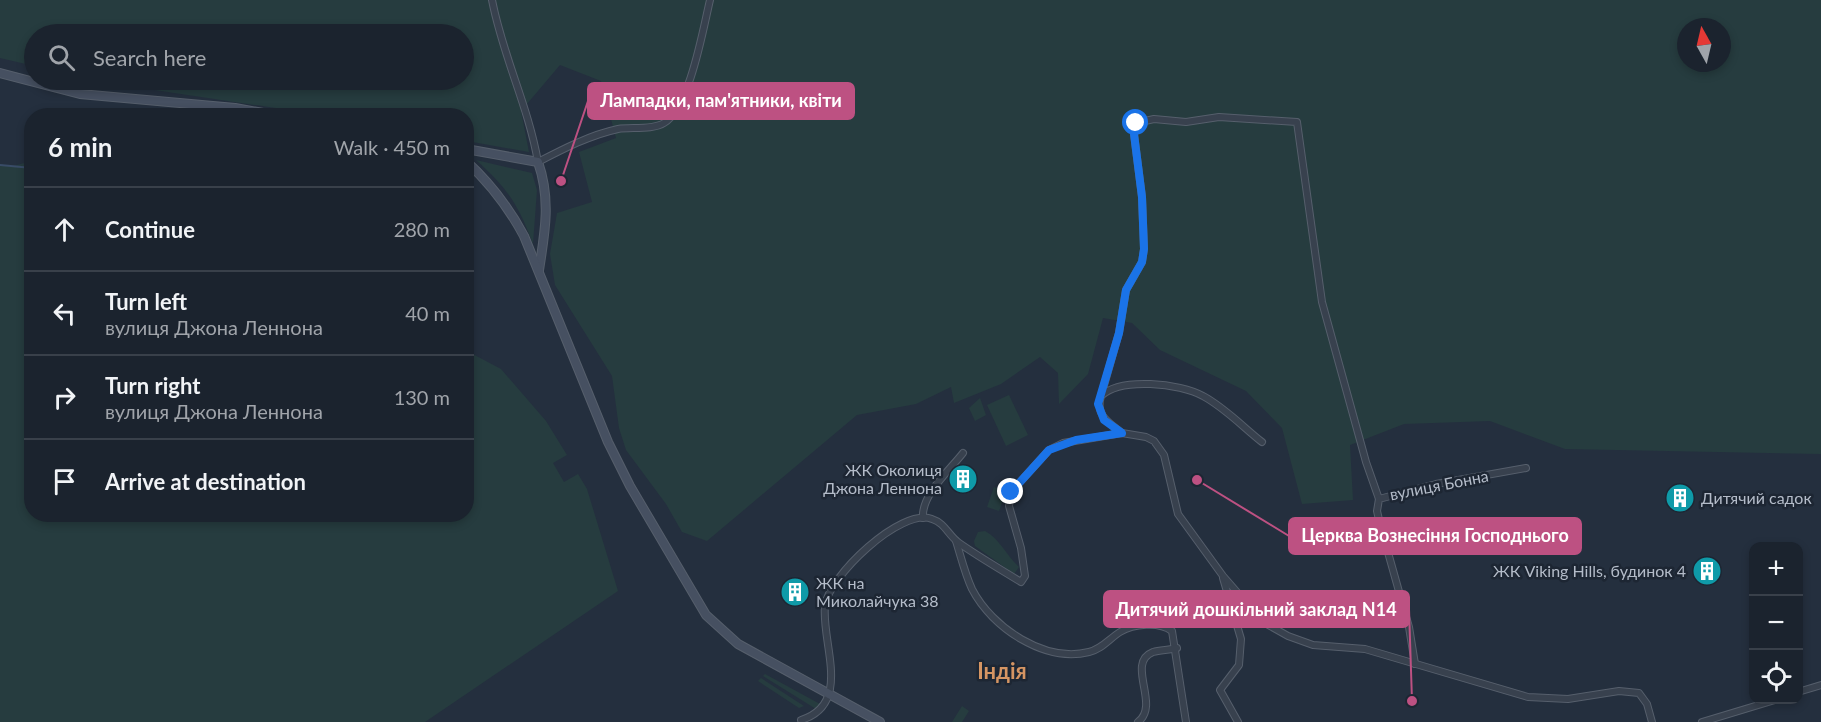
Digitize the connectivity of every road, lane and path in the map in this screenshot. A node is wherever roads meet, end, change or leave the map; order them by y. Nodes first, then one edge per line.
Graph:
1 (492, 0) edge
2 (710, 0) edge
3 (0, 74) edge
4 (24, 80) edge
5 (64, 90) edge
6 (235, 108) edge
7 (474, 150) edge
8 (538, 162) junction
9 (474, 169) edge
10 (539, 271) junction
11 (1101, 396) junction
12 (1122, 433) junction
13 (1262, 442) dead end
14 (963, 453) dead end
15 (1526, 468) dead end
16 (1379, 499) junction
17 (923, 518) junction
18 (956, 541) junction
19 (1223, 576) junction
20 (1177, 648) junction
21 (1415, 664) junction
22 (1821, 685) edge
23 (1803, 690) edge
24 (829, 696) junction
25 (1759, 704) edge
26 (801, 720) dead end
27 (880, 722) edge
28 (1138, 722) edge
29 (1186, 722) edge
30 (1238, 722) edge
31 (1652, 722) edge
32 (1702, 722) edge

1 - 8 street
2 - 8 street
3 - 4 street
5 - 6 street
7 - 8 street
8 - 10 street
9 - 10 street
10 - 24 street
11 - 12 street
11 - 13 street
11 - 16 street
12 - 18 street
12 - 19 street
14 - 17 street
15 - 16 street, вулиця Бонна
16 - 21 street, вулиця Бонна
17 - 18 street
17 - 24 street
18 - 20 street
19 - 21 street
19 - 30 street
20 - 28 street
20 - 29 street
21 - 31 street
22 - 23 street
24 - 26 street
24 - 27 street
25 - 32 street

